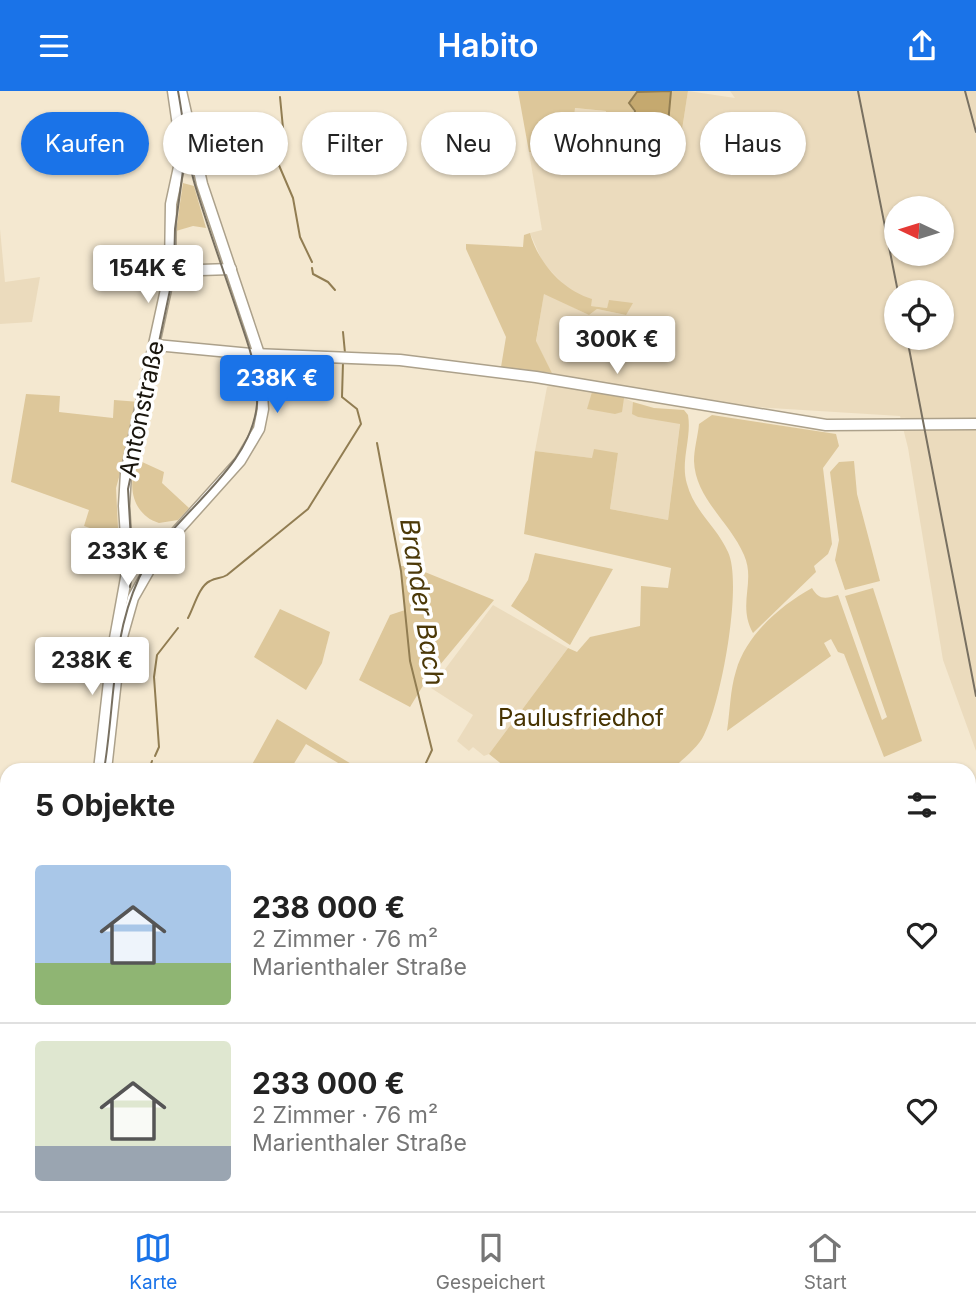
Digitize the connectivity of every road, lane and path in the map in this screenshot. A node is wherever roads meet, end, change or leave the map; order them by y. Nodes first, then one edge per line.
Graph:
1 (173, 91) edge
2 (181, 91) edge
3 (230, 269) junction
4 (170, 271) junction
5 (156, 345) junction
6 (259, 354) junction
7 (976, 424) edge
8 (128, 567) junction
9 (145, 574) junction
10 (100, 763) edge
11 (107, 763) edge

1 - 4 main road, Antonstraße
2 - 3 main road
3 - 4 main road
3 - 6 main road
4 - 5 main road, Antonstraße
5 - 6 main road
5 - 8 main road, Antonstraße
6 - 7 main road
6 - 9 main road
8 - 9 main road
8 - 10 main road, Antonstraße
9 - 11 main road

